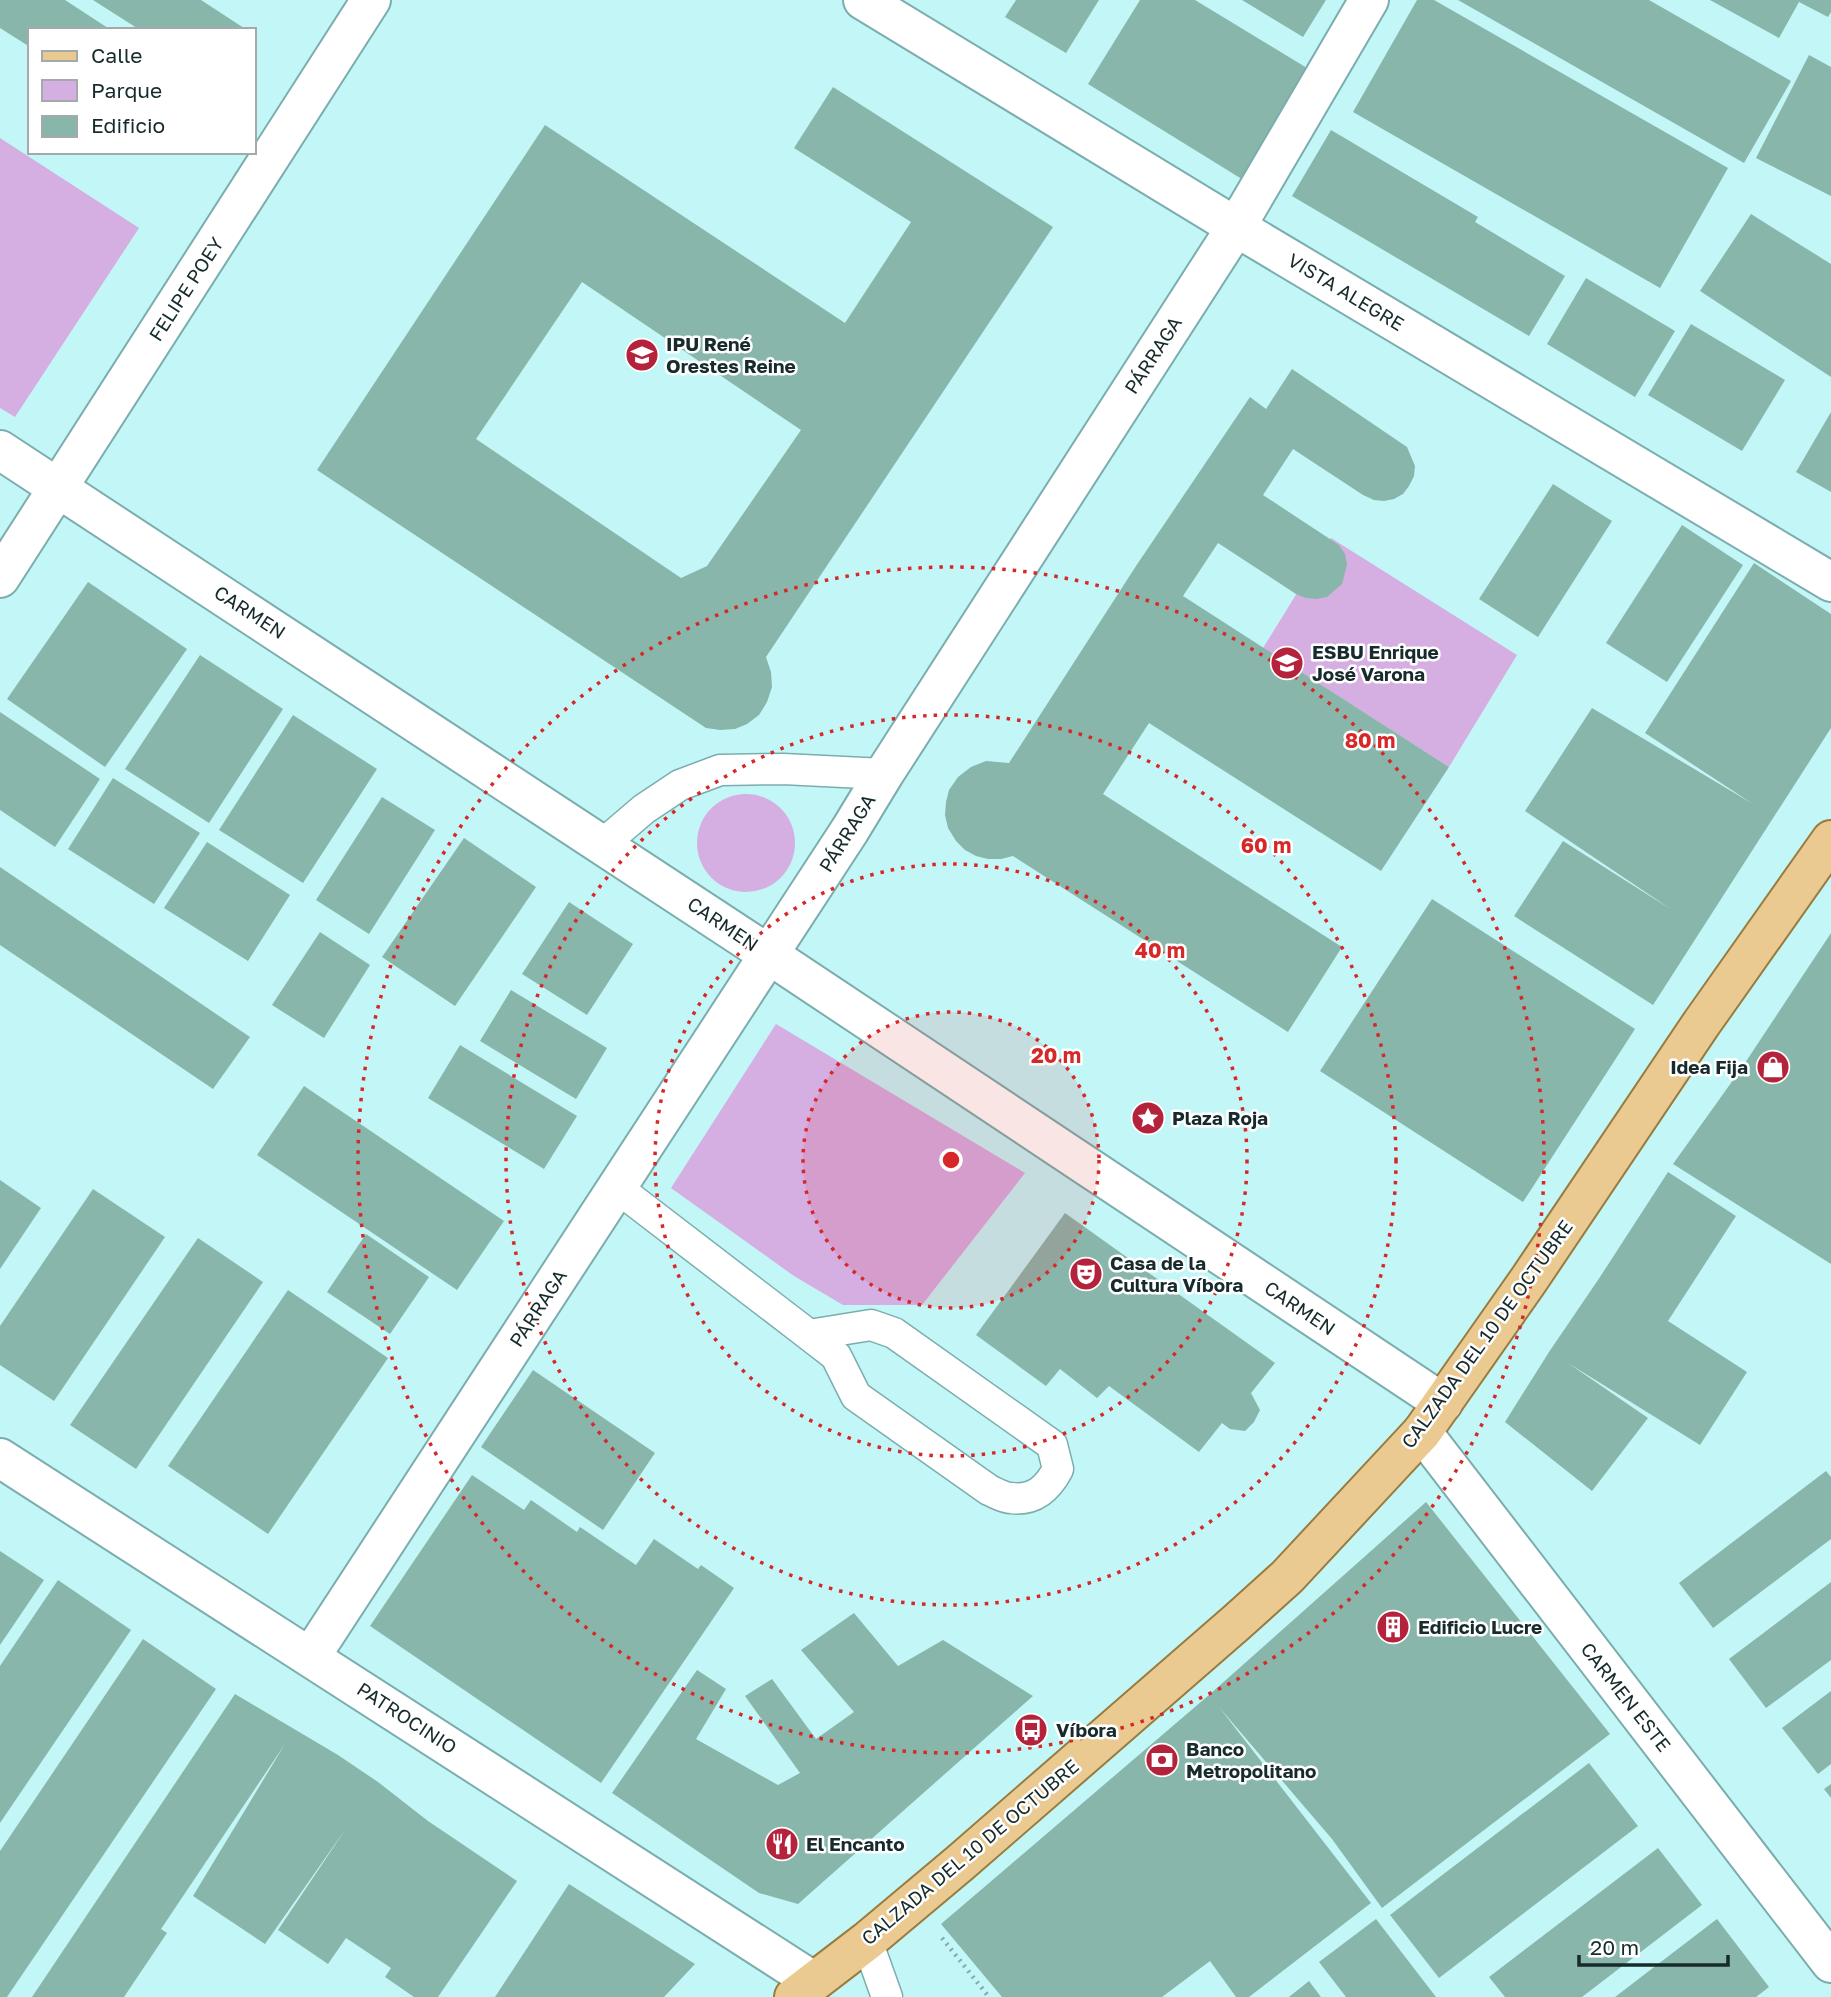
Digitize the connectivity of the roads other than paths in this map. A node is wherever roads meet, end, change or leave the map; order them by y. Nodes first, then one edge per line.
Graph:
1 (371, 0) edge
2 (863, 0) edge
3 (1369, 0) edge
4 (1236, 227) junction
5 (0, 450) edge
6 (60, 487) junction
7 (0, 578) edge
8 (1831, 582) edge
9 (884, 774) junction
10 (1831, 840) edge
11 (603, 844) junction
12 (768, 954) junction
13 (616, 1187) junction
14 (808, 1335) junction
15 (1432, 1418) junction
16 (0, 1458) edge
17 (311, 1656) junction
18 (867, 1941) junction
19 (1831, 1963) edge
20 (804, 1989) edge
21 (887, 1997) edge

1 - 6 street, FELIPE POEY
2 - 4 street, VISTA ALEGRE
3 - 4 street, PÁRRAGA
4 - 8 street, VISTA ALEGRE
4 - 9 street, PÁRRAGA
5 - 6 street, CARMEN
6 - 7 street, FELIPE POEY
6 - 11 street, CARMEN
9 - 11 lane
9 - 12 street, PÁRRAGA
10 - 15 main road, CALZADA DEL 10 DE OCTUBRE
11 - 12 street, CARMEN
12 - 13 street, PÁRRAGA
12 - 15 street, CARMEN
13 - 14 lane
13 - 17 street, PÁRRAGA
14 - 14 lane
15 - 18 main road, CALZADA DEL 10 DE OCTUBRE
15 - 19 street, CARMEN ESTE
16 - 17 street, PATROCINIO
17 - 20 street, PATROCINIO
18 - 20 main road, CALZADA DEL 10 DE OCTUBRE
18 - 21 lane

